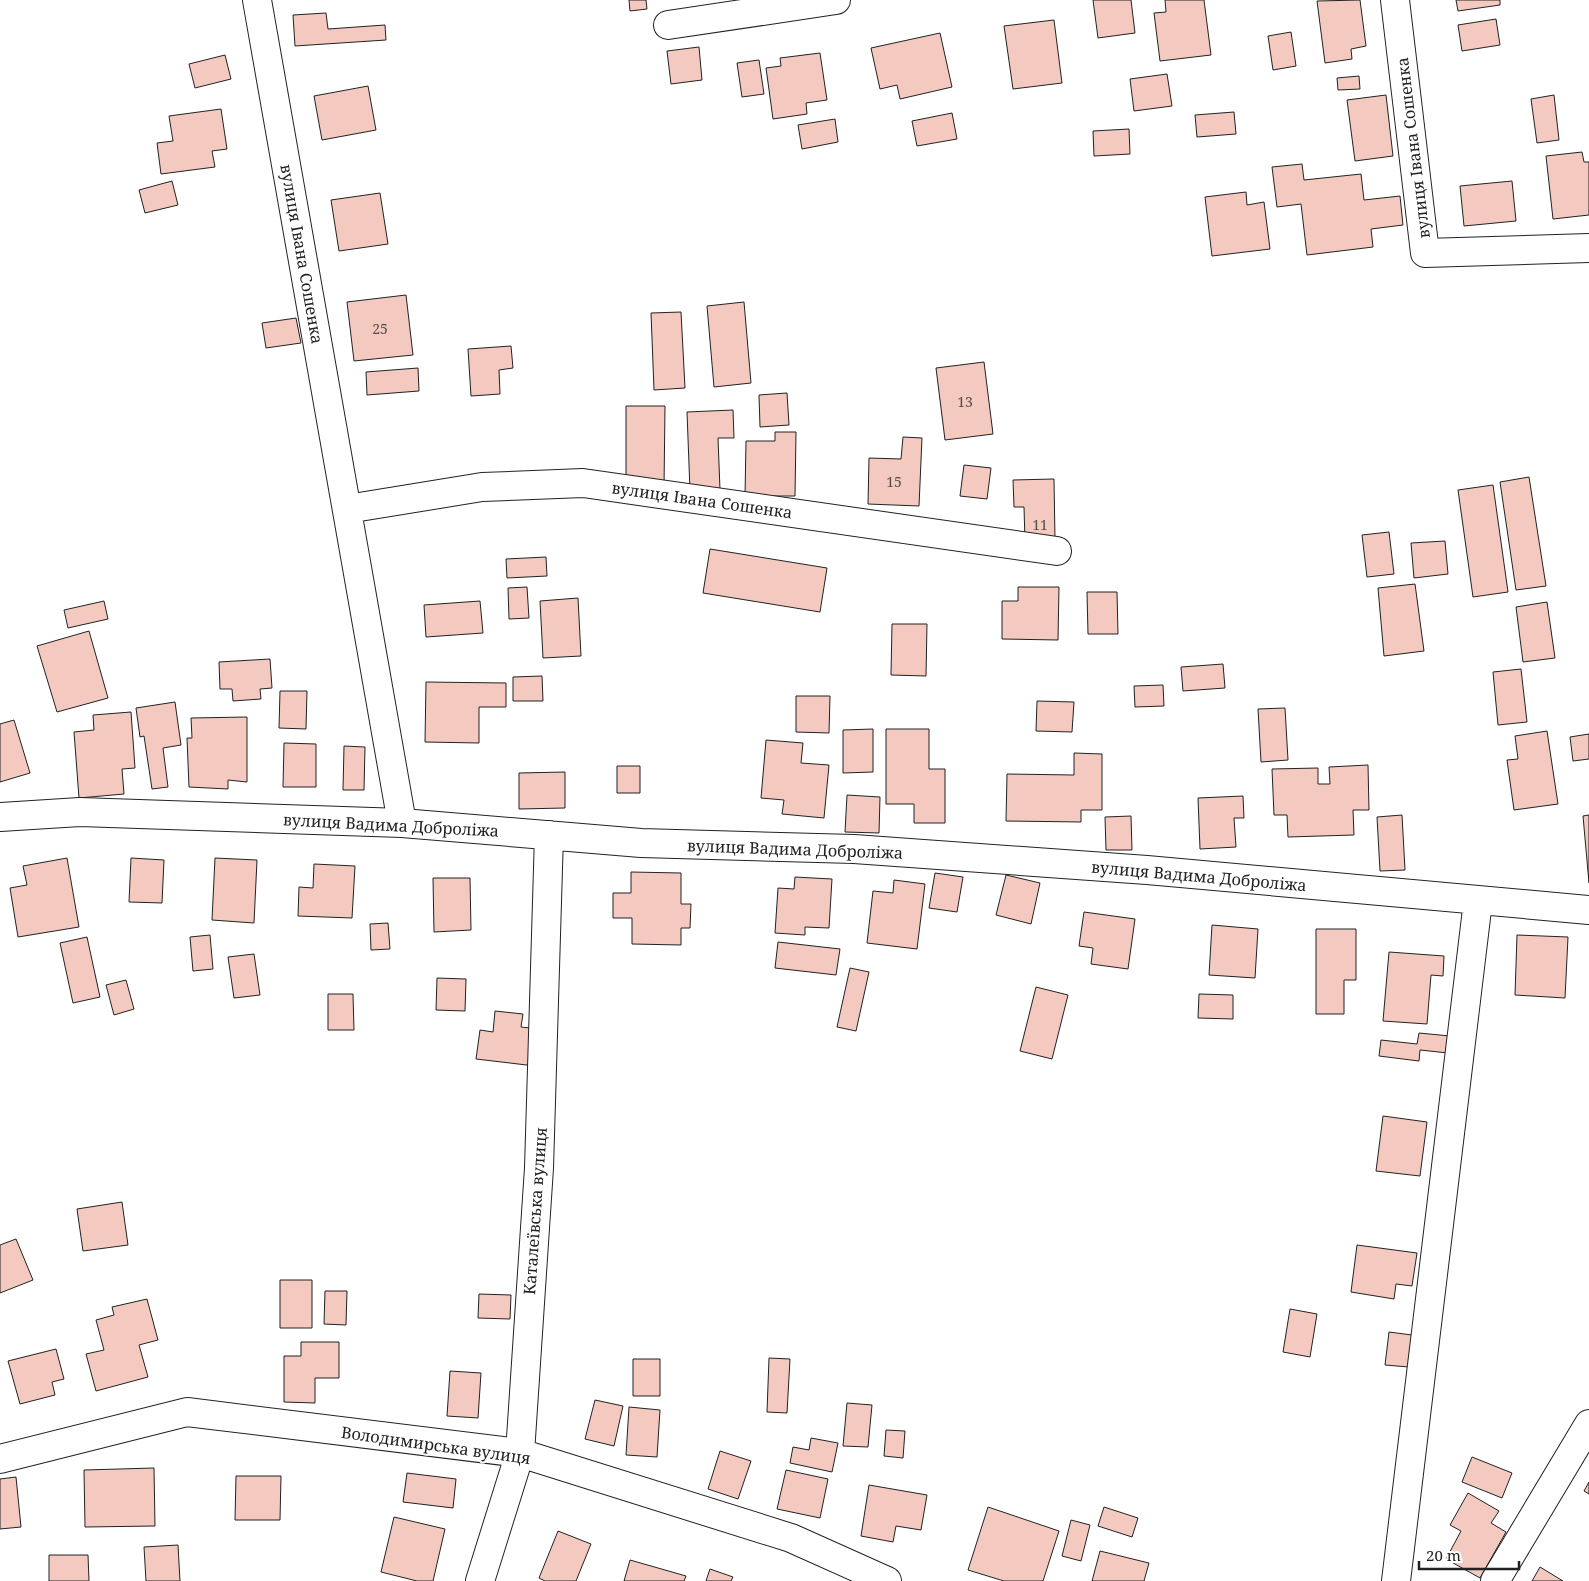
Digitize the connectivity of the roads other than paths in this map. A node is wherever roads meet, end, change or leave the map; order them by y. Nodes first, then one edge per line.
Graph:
1 (257, 0) edge
2 (836, 0) edge
3 (1395, 0) edge
4 (668, 25) dead end
5 (1589, 248) edge
6 (347, 509) junction
7 (1056, 551) dead end
8 (0, 817) edge
9 (402, 823) junction
10 (549, 836) junction
11 (1478, 901) junction
12 (1589, 910) edge
13 (1589, 1424) edge
14 (520, 1454) junction
15 (0, 1460) edge
16 (480, 1581) edge
17 (887, 1581) edge
18 (1396, 1581) edge
19 (1495, 1581) edge

1 - 6 street, вулиця Івана Сошенка
2 - 4 street
3 - 5 street, вулиця Івана Сошенка
6 - 7 street, вулиця Івана Сошенка
6 - 9 street, вулиця Івана Сошенка
8 - 9 street, вулиця Вадима Доброліжа
9 - 10 street, вулиця Вадима Доброліжа
10 - 11 street, вулиця Вадима Доброліжа
10 - 14 street, Каталеївська вулиця
11 - 12 street, вулиця Вадима Доброліжа
11 - 18 street
13 - 19 street
14 - 15 street, Володимирська вулиця
14 - 16 street, Каталеївська вулиця
14 - 17 street, Володимирська вулиця

